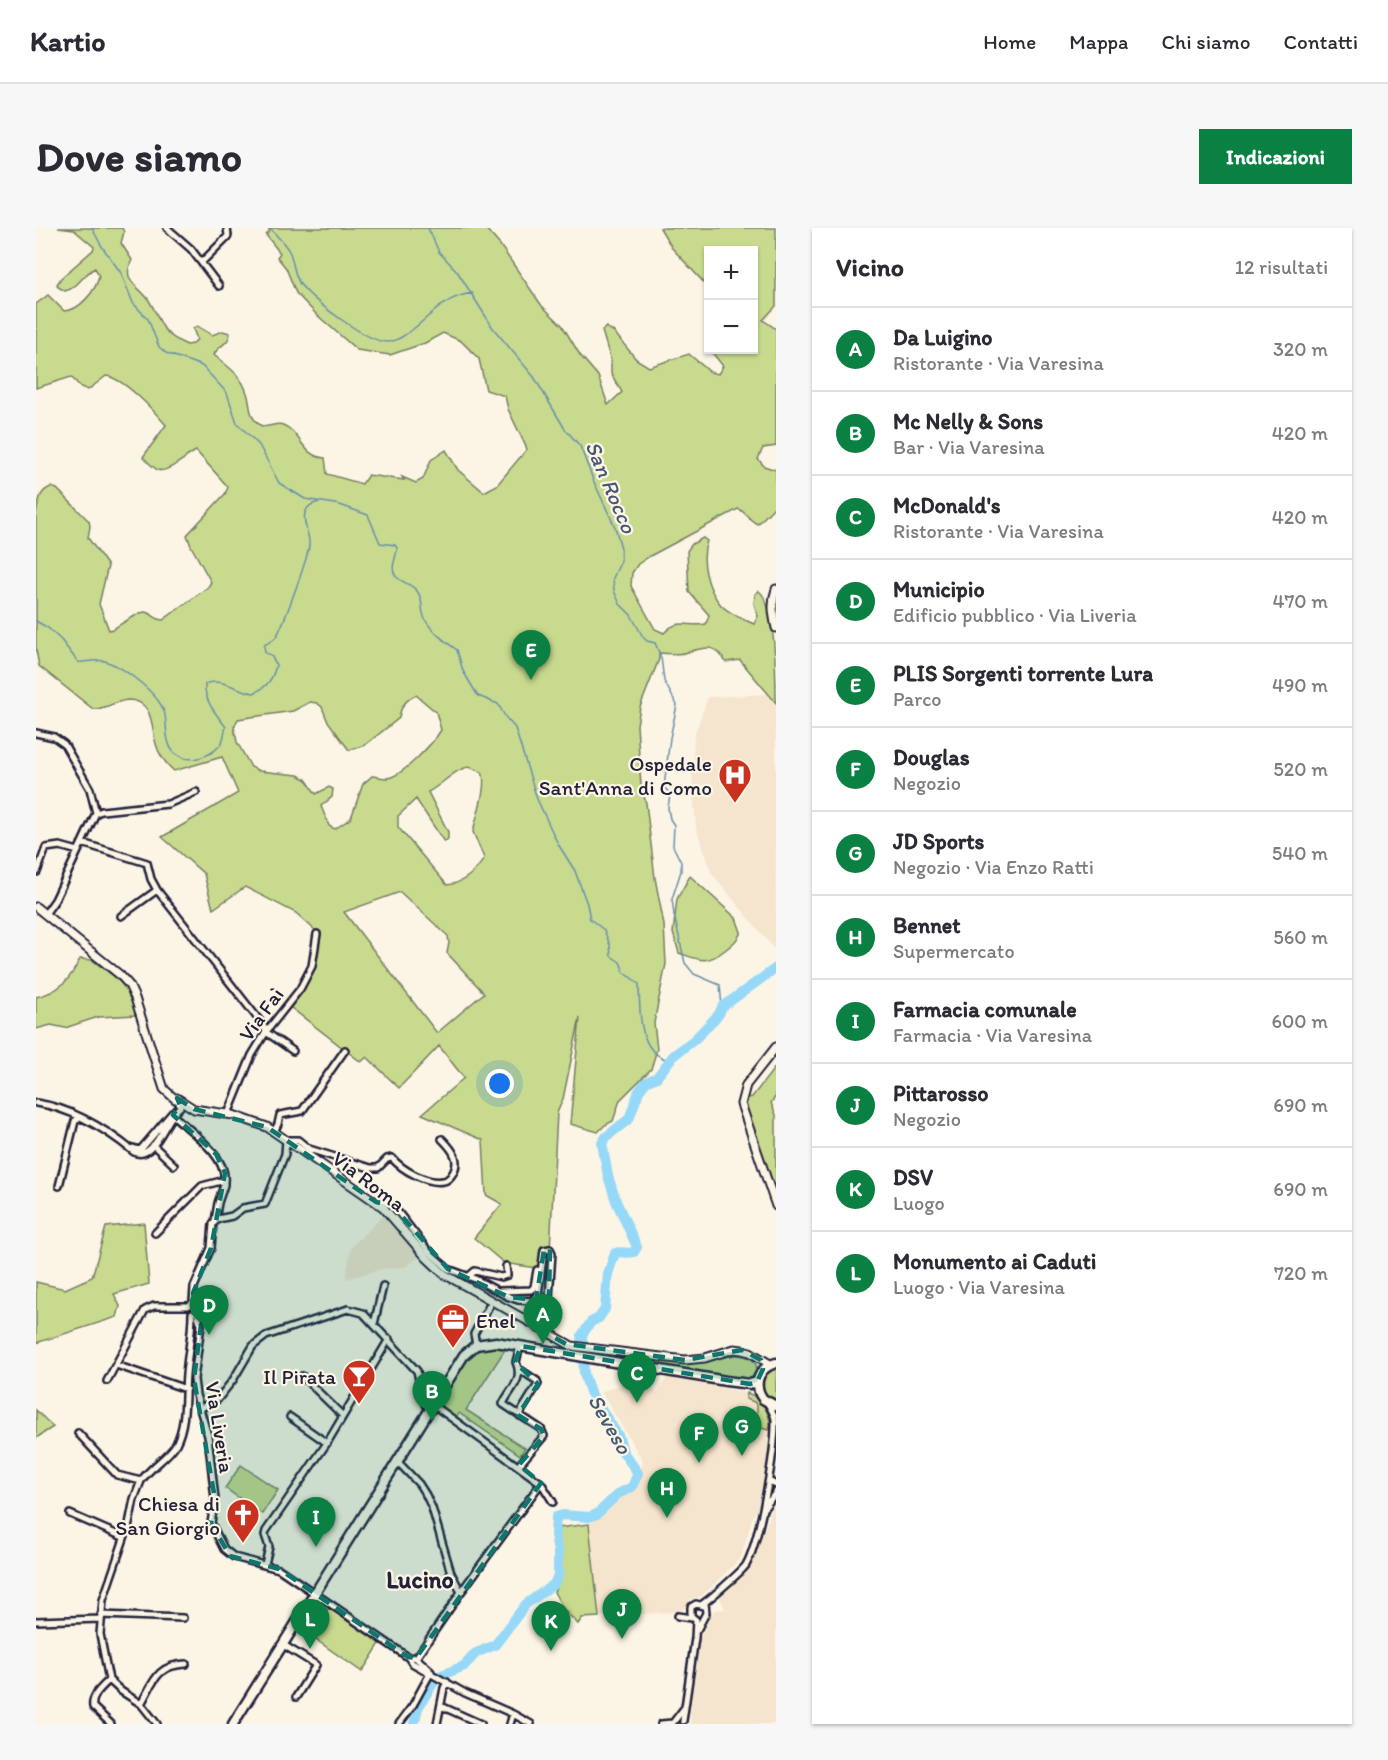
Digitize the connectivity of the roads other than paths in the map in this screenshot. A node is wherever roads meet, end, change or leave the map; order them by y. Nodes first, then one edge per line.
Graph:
1 (167, 228) edge
2 (227, 228) edge
3 (202, 262) junction
4 (219, 286) dead end
5 (776, 589) edge
6 (776, 628) edge
7 (36, 733) edge
8 (196, 792) dead end
9 (96, 813) junction
10 (82, 843) junction
11 (78, 851) junction
12 (36, 872) edge
13 (156, 887) junction
14 (36, 907) edge
15 (45, 914) junction
16 (121, 916) dead end
17 (317, 934) dead end
18 (266, 1032) junction
19 (776, 1047) edge
20 (345, 1050) dead end
21 (293, 1051) dead end
22 (177, 1098) junction
23 (36, 1102) edge
24 (228, 1114) junction
25 (173, 1115) junction
26 (81, 1118) junction
27 (274, 1132) junction
28 (442, 1139) dead end
29 (286, 1140) junction
30 (153, 1145) junction
31 (142, 1151) junction
32 (174, 1165) dead end
33 (224, 1182) junction
34 (59, 1186) dead end
35 (376, 1202) junction
36 (776, 1206) edge
37 (215, 1221) junction
38 (155, 1233) dead end
39 (506, 1266) dead end
40 (537, 1270) dead end
41 (468, 1277) junction
42 (383, 1286) dead end
43 (499, 1292) junction
44 (190, 1304) junction
45 (489, 1306) dead end
46 (194, 1313) junction
47 (374, 1324) junction
48 (539, 1329) junction
49 (389, 1339) junction
50 (476, 1345) junction
51 (520, 1346) junction
52 (583, 1352) junction
53 (768, 1364) edge
54 (116, 1365) junction
55 (519, 1369) junction
56 (302, 1376) dead end
57 (107, 1382) dead end
58 (758, 1386) junction
59 (186, 1389) junction
60 (767, 1402) junction
61 (776, 1406) edge
62 (430, 1407) junction
63 (201, 1408) junction
64 (343, 1416) junction
65 (520, 1416) junction
66 (290, 1417) dead end
67 (78, 1434) dead end
68 (327, 1443) junction
69 (397, 1461) junction
70 (519, 1465) junction
71 (141, 1481) junction
72 (769, 1481) junction
73 (541, 1483) junction
74 (776, 1485) edge
75 (776, 1492) edge
76 (553, 1502) dead end
77 (763, 1511) junction
78 (70, 1514) dead end
79 (123, 1537) junction
80 (265, 1564) junction
81 (461, 1592) junction
82 (314, 1594) junction
83 (703, 1605) junction
84 (101, 1617) junction
85 (695, 1617) junction
86 (183, 1618) dead end
87 (36, 1621) edge
88 (282, 1644) junction
89 (408, 1657) junction
90 (416, 1658) junction
91 (186, 1664) dead end
92 (433, 1673) junction
93 (109, 1680) junction
94 (446, 1681) junction
95 (296, 1697) dead end
96 (141, 1704) junction
97 (441, 1706) junction
98 (100, 1713) junction
99 (513, 1714) junction
100 (678, 1722) edge
101 (102, 1724) edge
102 (111, 1724) edge
103 (157, 1724) edge
104 (232, 1724) edge
105 (399, 1724) edge
106 (437, 1724) edge
107 (481, 1724) edge
108 (510, 1724) edge
109 (531, 1724) edge
110 (661, 1724) edge

1 - 3 street
2 - 3 street
3 - 4 street
5 - 6 street
7 - 9 street
8 - 9 street
9 - 10 street
10 - 11 street
10 - 13 street
11 - 12 street
11 - 15 street
13 - 16 street
13 - 18 street
14 - 15 street, Via Roma
15 - 22 street, Via Roma
17 - 18 street, Via Faì
18 - 21 street
18 - 24 street, Via Faì
19 - 36 street
20 - 27 street
22 - 24 street, Via Roma
22 - 25 street
22 - 31 street
23 - 26 street
24 - 27 street, Via Roma
25 - 30 street
25 - 33 street
26 - 31 street
26 - 34 street
27 - 29 street, Via Roma
28 - 29 street
29 - 35 street, Via Roma
29 - 37 street
30 - 31 street
30 - 32 street
33 - 37 street
33 - 38 street
35 - 41 street
35 - 48 street, Via Roma
37 - 44 street
39 - 41 street
40 - 43 street
41 - 43 street
42 - 47 street
43 - 48 street
44 - 46 street
44 - 46 street
44 - 54 street
45 - 50 street
46 - 59 street
46 - 63 street, Via Liveria
47 - 49 street
47 - 63 street
48 - 52 street, Via Roma
49 - 62 street
49 - 64 street
50 - 51 main road
50 - 62 main road
51 - 52 main road
51 - 55 street
52 - 53 street, Via Roma
52 - 58 main road
53 - 58 main road
54 - 57 street
54 - 59 street
55 - 65 street
55 - 65 street
56 - 64 street
58 - 60 main road
59 - 71 street
60 - 61 main road
60 - 72 street
62 - 69 main road
62 - 70 street
63 - 80 street, Via Liveria
64 - 68 street
65 - 70 street
66 - 68 street
67 - 71 street
68 - 80 street
69 - 81 street
69 - 82 main road
70 - 73 street
71 - 79 street
72 - 74 street
72 - 77 street
73 - 76 street
73 - 81 street
75 - 77 street
77 - 83 street
78 - 79 street
79 - 84 street
80 - 82 street, Via Liveria
81 - 90 street
82 - 88 main road
82 - 89 street, Via Liveria
83 - 85 street
83 - 85 street
84 - 86 street
84 - 87 street
84 - 93 street
85 - 100 street
88 - 95 street
88 - 104 main road
89 - 90 street
89 - 92 street, Via Liveria
90 - 92 street
91 - 96 street
92 - 94 street
92 - 105 street
93 - 96 street
93 - 98 street
94 - 97 street
94 - 99 street
96 - 103 street
97 - 106 street
97 - 107 street
98 - 101 street
98 - 102 street
99 - 108 street
99 - 109 street
100 - 110 street

